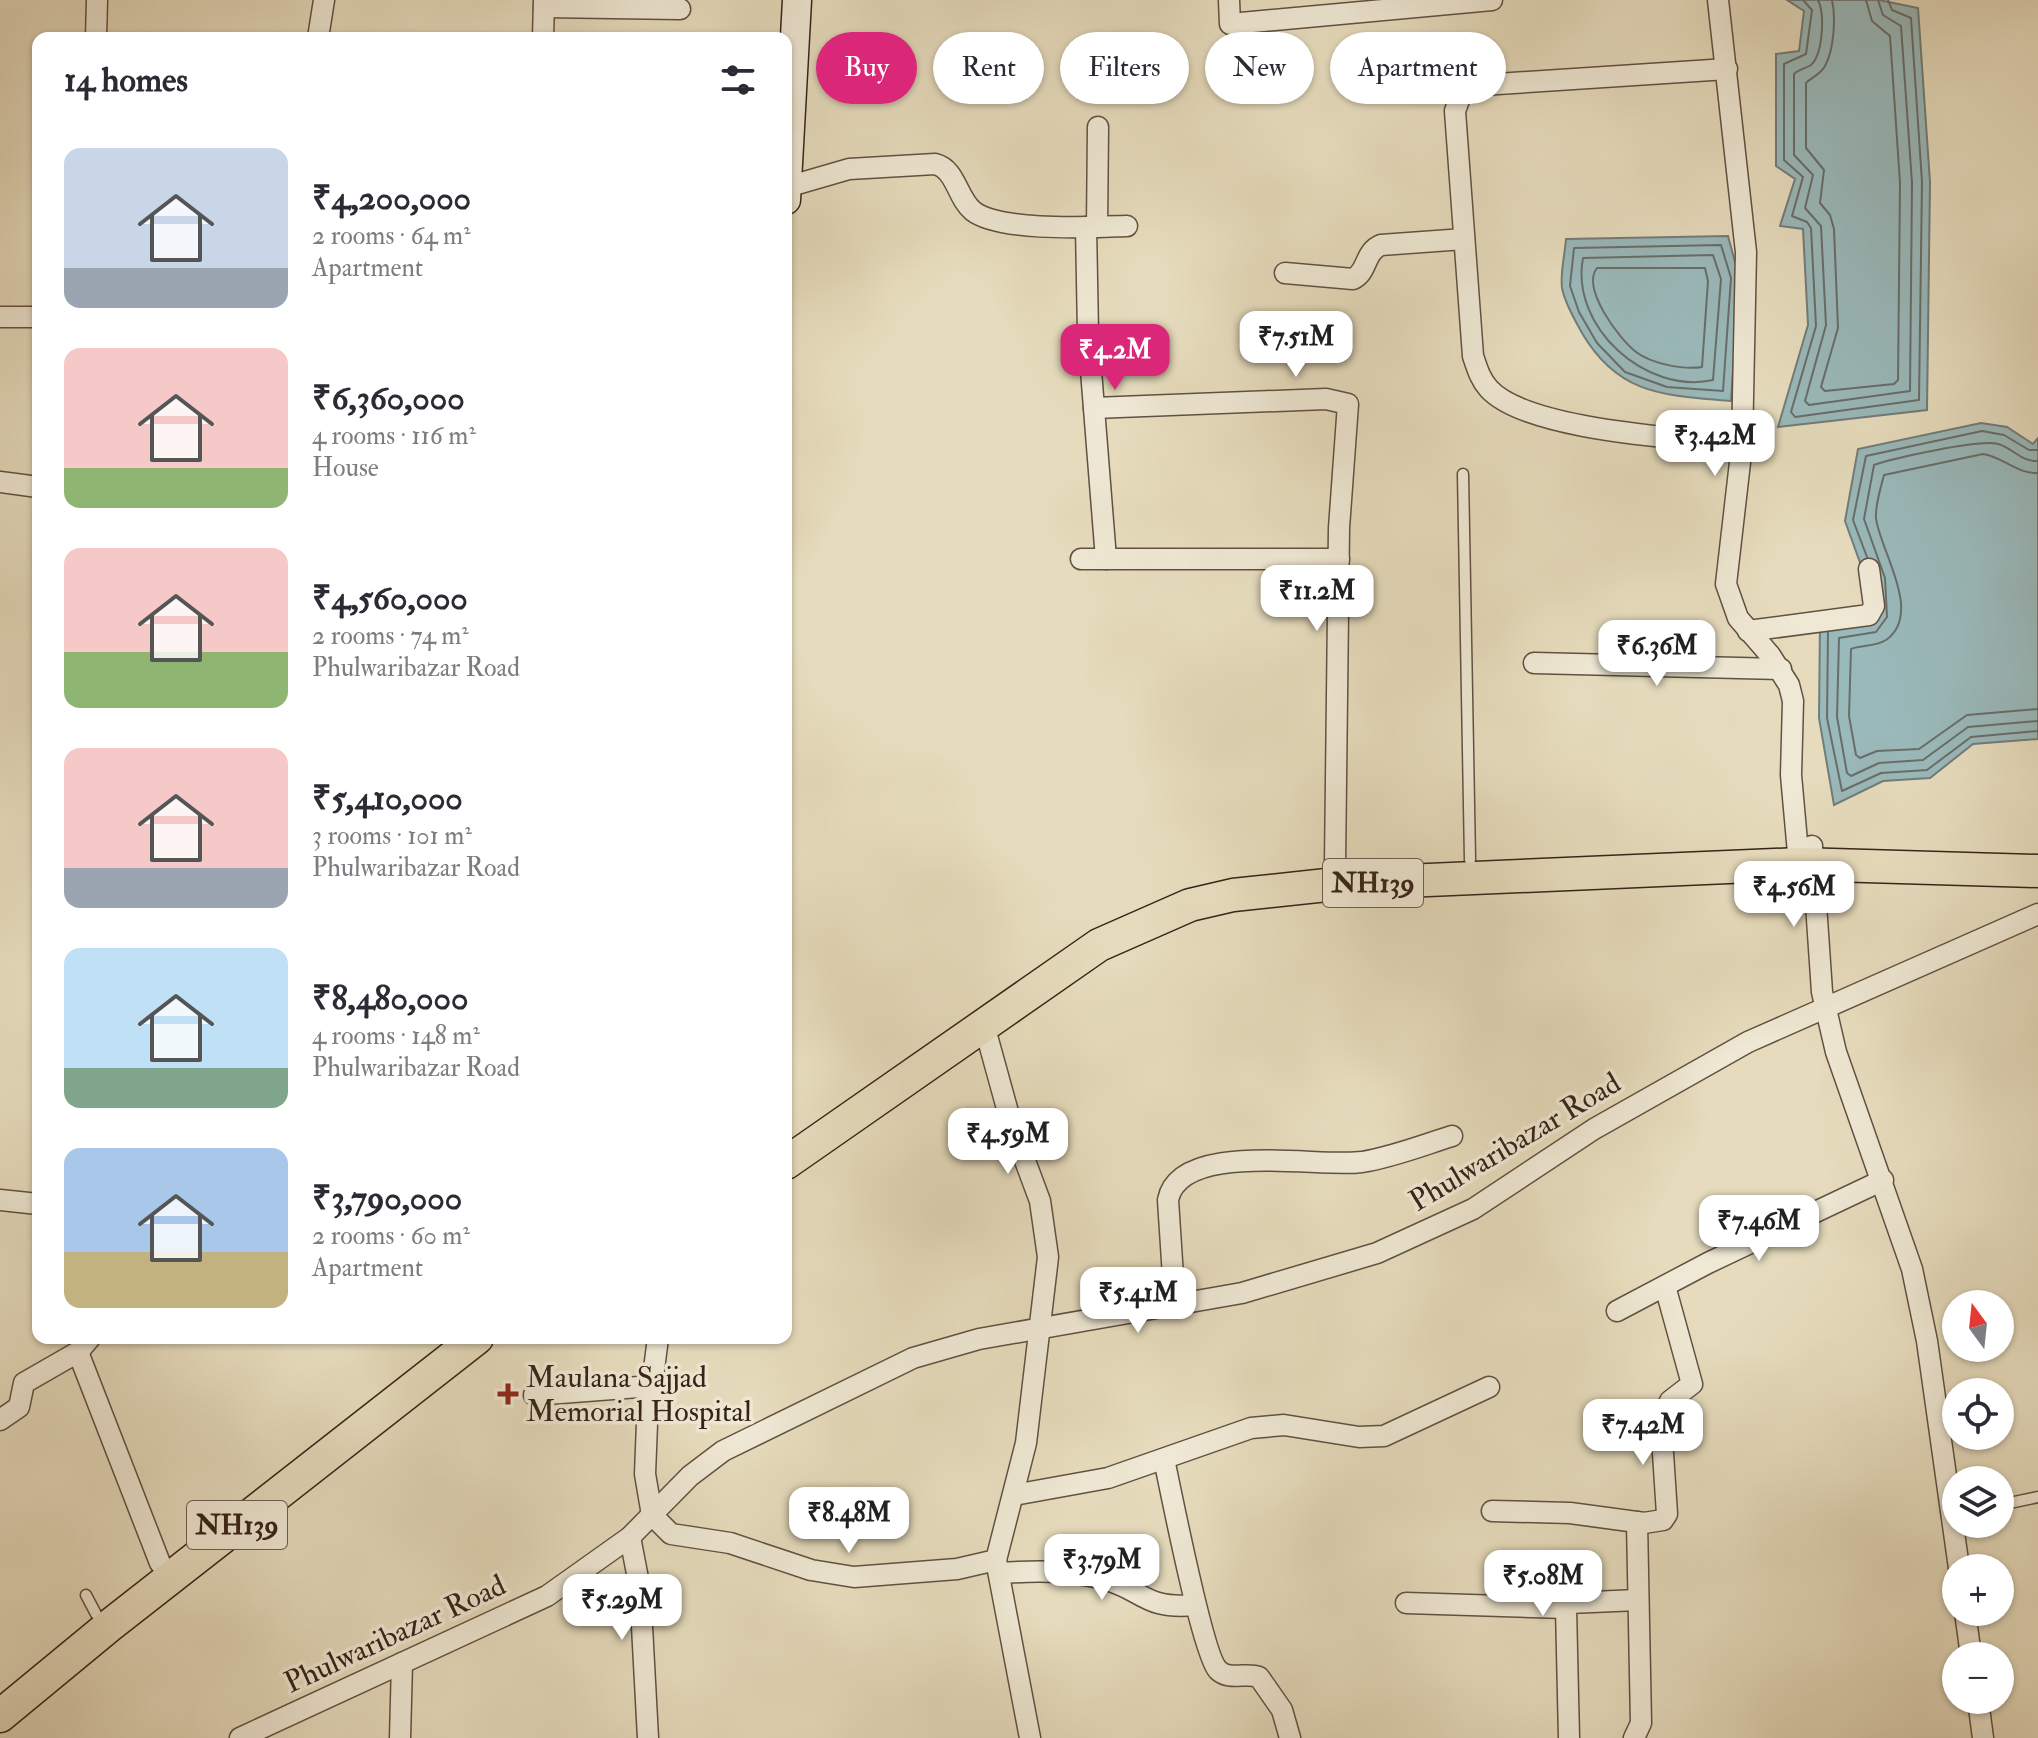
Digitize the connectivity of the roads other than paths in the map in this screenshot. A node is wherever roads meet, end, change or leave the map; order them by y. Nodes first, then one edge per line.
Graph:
1 (97, 0) edge
2 (324, 0) edge
3 (797, 0) edge
4 (1229, 0) edge
5 (1492, 0) edge
6 (1718, 0) edge
7 (544, 4) edge
8 (680, 9) dead end
9 (96, 32) edge
10 (319, 32) edge
11 (543, 32) edge
12 (1727, 69) junction
13 (792, 94) edge
14 (1098, 127) dead end
15 (792, 186) edge
16 (1127, 226) dead end
17 (1092, 227) junction
18 (1464, 239) junction
19 (1285, 273) dead end
20 (0, 317) edge
21 (32, 317) edge
22 (1094, 408) junction
23 (1742, 445) junction
24 (1463, 474) dead end
25 (0, 482) edge
26 (32, 486) edge
27 (1081, 559) dead end
28 (1106, 559) junction
29 (1339, 559) junction
30 (1869, 569) dead end
31 (1748, 631) junction
32 (1534, 663) dead end
33 (1781, 669) junction
34 (2038, 850) edge
35 (1806, 855) junction
36 (1470, 860) junction
37 (1335, 864) junction
38 (1596, 864) junction
39 (2038, 871) edge
40 (2038, 914) edge
41 (1825, 1006) junction
42 (984, 1025) junction
43 (925, 1055) junction
44 (792, 1134) edge
45 (1452, 1136) dead end
46 (792, 1158) edge
47 (1883, 1180) junction
48 (0, 1200) edge
49 (32, 1201) edge
50 (1665, 1286) junction
51 (1175, 1307) junction
52 (1617, 1311) dead end
53 (1038, 1329) junction
54 (657, 1344) edge
55 (84, 1345) edge
56 (442, 1348) edge
57 (652, 1386) junction
58 (1489, 1387) dead end
59 (534, 1395) dead end
60 (0, 1420) edge
61 (1164, 1459) junction
62 (1946, 1466) edge
63 (1014, 1495) junction
64 (2038, 1497) edge
65 (2014, 1502) edge
66 (1492, 1511) dead end
67 (652, 1515) junction
68 (1637, 1522) junction
69 (630, 1537) junction
70 (160, 1563) junction
71 (998, 1566) junction
72 (1638, 1600) junction
73 (1406, 1603) dead end
74 (1195, 1605) junction
75 (1566, 1608) junction
76 (402, 1663) junction
77 (0, 1692) edge
78 (1980, 1714) edge
79 (0, 1716) edge
80 (240, 1738) edge
81 (400, 1738) edge
82 (648, 1738) edge
83 (1030, 1738) edge
84 (1290, 1738) edge
85 (1569, 1738) edge
86 (1634, 1738) edge
87 (1983, 1738) edge

1 - 9 street
2 - 10 street
3 - 13 main road
4 - 5 street
6 - 12 street
7 - 8 street
7 - 11 street
12 - 18 street
12 - 23 street
14 - 17 street
15 - 17 street
16 - 17 street
17 - 22 street
18 - 19 street
18 - 23 street
20 - 21 street
22 - 28 street
22 - 29 street
23 - 31 street
24 - 36 lane
25 - 26 street
27 - 28 street
28 - 29 street
29 - 37 street
30 - 31 street
31 - 33 street
32 - 33 street
33 - 35 street
34 - 35 highway, NH139
35 - 38 highway, NH139
35 - 39 highway, NH139
35 - 41 street
36 - 37 highway, NH139
36 - 38 highway, NH139
37 - 43 highway, NH139
38 - 42 highway, NH139
40 - 41 street, Phulwaribazar Road
41 - 47 street
41 - 51 street, Phulwaribazar Road
42 - 43 highway, NH139
42 - 53 street
43 - 44 highway, NH139
43 - 46 highway, NH139
45 - 51 street
47 - 50 street
47 - 62 street
48 - 49 street
50 - 52 street
50 - 68 street
51 - 53 street, Phulwaribazar Road
53 - 63 street
53 - 67 street, Phulwaribazar Road
54 - 57 street
55 - 60 street
55 - 70 street
56 - 70 highway, NH139
56 - 79 highway, NH139
57 - 59 street
57 - 67 street
58 - 61 street
61 - 63 street
61 - 74 street
63 - 71 street
64 - 65 lane
66 - 68 street
67 - 69 street, Phulwaribazar Road
67 - 71 street
68 - 72 street
69 - 76 street, Phulwaribazar Road
69 - 82 street
70 - 77 highway, NH139
71 - 74 street
71 - 83 street
72 - 75 street
72 - 86 street
73 - 75 street
74 - 84 street
75 - 85 street
76 - 80 street, Phulwaribazar Road
76 - 81 street
78 - 87 street

